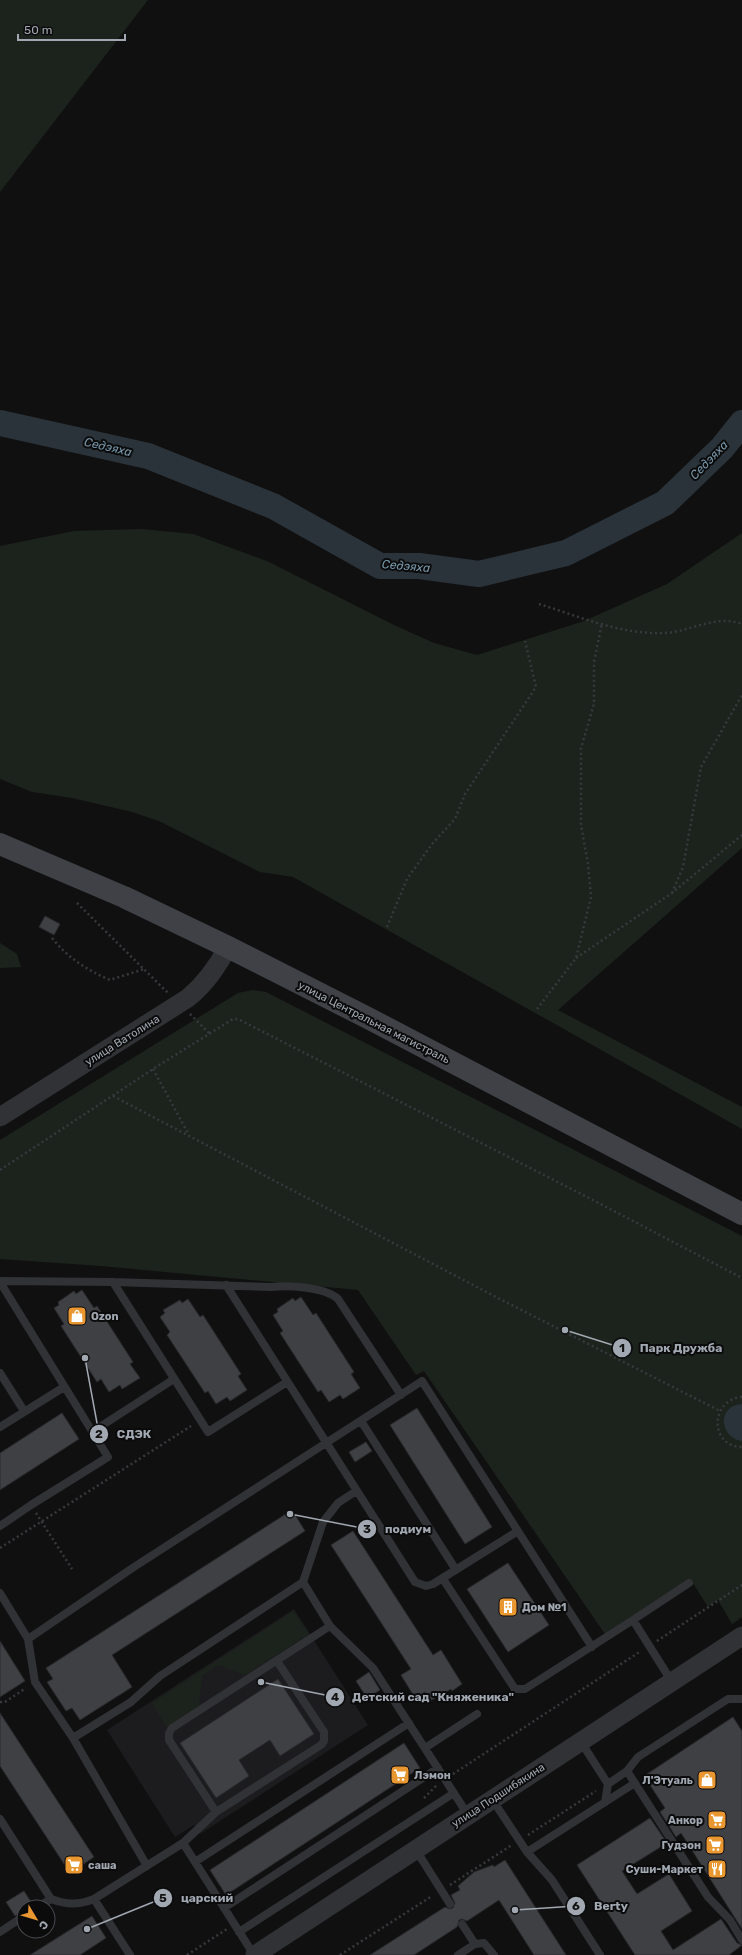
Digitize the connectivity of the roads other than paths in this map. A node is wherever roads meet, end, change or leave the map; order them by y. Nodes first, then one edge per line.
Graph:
1 (0, 844) edge
2 (228, 947) junction
3 (0, 1117) edge
4 (742, 1214) edge
5 (0, 1282) edge
6 (113, 1282) junction
7 (226, 1285) junction
8 (0, 1373) edge
9 (174, 1380) junction
10 (287, 1382) junction
11 (64, 1387) junction
12 (401, 1395) junction
13 (24, 1411) junction
14 (361, 1421) junction
15 (0, 1427) edge
16 (92, 1432) junction
17 (327, 1444) junction
18 (356, 1491) junction
19 (0, 1526) edge
20 (518, 1531) junction
21 (456, 1570) junction
22 (443, 1579) junction
23 (303, 1582) junction
24 (689, 1583) dead end
25 (0, 1593) edge
26 (633, 1620) junction
27 (330, 1626) junction
28 (741, 1638) edge
29 (28, 1639) junction
30 (592, 1647) junction
31 (277, 1661) junction
32 (672, 1682) junction
33 (742, 1699) edge
34 (476, 1714) dead end
35 (409, 1723) junction
36 (73, 1738) junction
37 (581, 1741) junction
38 (425, 1748) junction
39 (438, 1768) junction
40 (627, 1771) junction
41 (635, 1783) junction
42 (608, 1784) junction
43 (454, 1793) junction
44 (492, 1799) junction
45 (605, 1802) junction
46 (216, 1812) junction
47 (468, 1815) junction
48 (0, 1819) edge
49 (183, 1843) junction
50 (416, 1850) junction
51 (527, 1852) junction
52 (195, 1862) junction
53 (147, 1866) junction
54 (51, 1899) edge
55 (94, 1899) junction
56 (56, 1900) edge
57 (450, 1904) dead end
58 (224, 1908) junction
59 (16, 1921) edge
60 (462, 1924) dead end
61 (0, 1932) edge
62 (240, 1932) junction
63 (742, 1940) edge
64 (475, 1944) junction
65 (130, 1955) edge
66 (254, 1955) edge
67 (458, 1955) edge
68 (494, 1955) edge
69 (600, 1955) edge

1 - 2 main road, улица Центральная магистраль
2 - 3 street, улица Ватолина
2 - 4 main road, улица Центральная магистраль
5 - 6 lane
5 - 11 lane
6 - 7 lane
6 - 9 lane
7 - 10 lane
7 - 12 lane
8 - 13 lane
9 - 10 lane
9 - 16 lane
10 - 17 lane
11 - 13 lane
11 - 16 lane
12 - 14 lane
12 - 20 lane
13 - 15 lane
14 - 17 lane
14 - 21 lane
16 - 19 lane
17 - 18 lane
17 - 29 lane
18 - 22 lane
18 - 23 lane
20 - 21 lane
20 - 30 lane
21 - 22 lane
22 - 30 lane
23 - 27 lane
23 - 36 lane
24 - 26 lane
25 - 29 lane
26 - 30 lane
26 - 32 lane
27 - 31 lane
27 - 35 lane
28 - 32 street, улица Подшибякина
29 - 36 lane
31 - 46 lane
31 - 46 lane
32 - 37 street, улица Подшибякина
33 - 40 lane
34 - 38 lane
35 - 38 lane
35 - 52 lane
36 - 53 lane
37 - 42 lane
37 - 44 street, улица Подшибякина
38 - 39 lane
39 - 43 lane
39 - 58 lane
40 - 41 lane
40 - 42 lane
41 - 45 lane
41 - 63 lane
42 - 45 lane
43 - 47 lane
43 - 62 lane
44 - 47 street, улица Подшибякина
44 - 51 lane
45 - 51 lane
46 - 49 lane
47 - 50 street, улица Подшибякина
48 - 54 lane
49 - 52 lane
49 - 53 lane
50 - 57 lane
50 - 66 street, улица Подшибякина
51 - 69 lane
52 - 58 lane
53 - 55 lane
55 - 56 lane
55 - 65 lane
58 - 62 lane
59 - 61 lane
60 - 64 lane
62 - 66 lane
64 - 67 lane
64 - 68 lane

